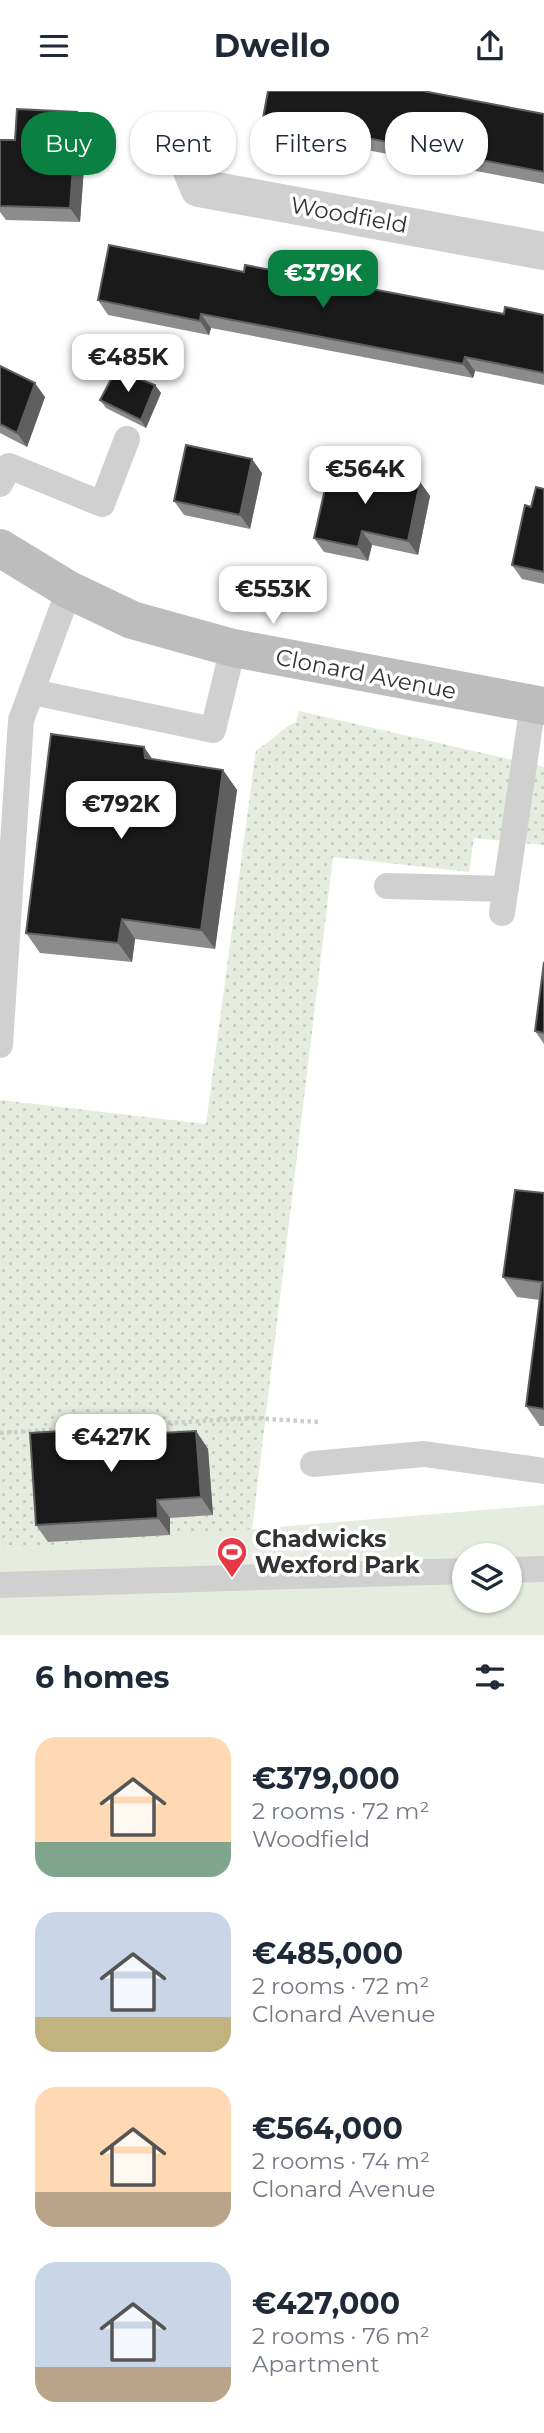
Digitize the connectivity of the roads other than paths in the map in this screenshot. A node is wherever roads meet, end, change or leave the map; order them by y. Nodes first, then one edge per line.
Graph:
1 (194, 175) edge
2 (544, 251) edge
3 (127, 439) dead end
4 (0, 484) edge
5 (0, 548) edge
6 (69, 590) junction
7 (233, 649) junction
8 (33, 692) junction
9 (539, 705) edge
10 (387, 886) dead end
11 (0, 1045) edge
12 (313, 1464) dead end
13 (544, 1471) edge
14 (544, 1569) edge
15 (522, 1570) edge
16 (452, 1571) edge
17 (0, 1585) edge

1 - 2 street, Woodfield
3 - 4 lane
5 - 6 street, Clonard Avenue
6 - 7 street, Clonard Avenue
6 - 8 lane
7 - 8 lane
7 - 9 street, Clonard Avenue
8 - 11 lane
9 - 10 lane
12 - 13 lane
14 - 15 lane
16 - 17 lane

